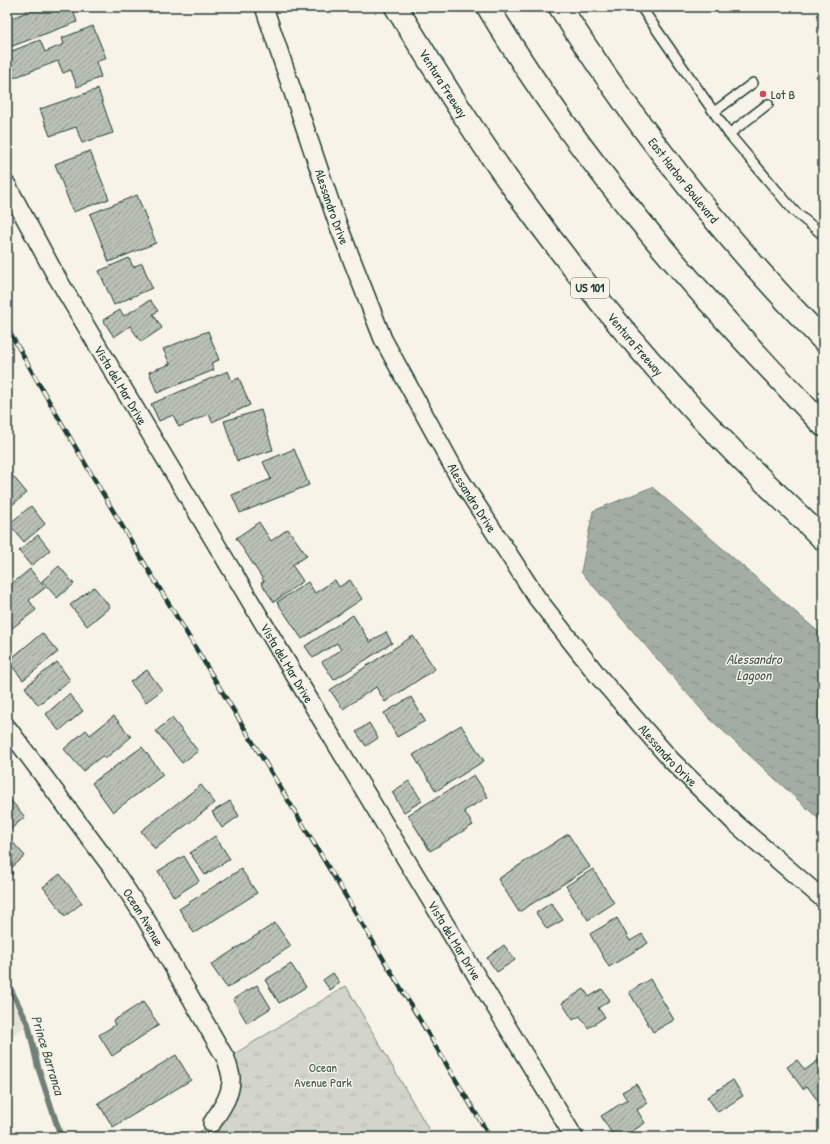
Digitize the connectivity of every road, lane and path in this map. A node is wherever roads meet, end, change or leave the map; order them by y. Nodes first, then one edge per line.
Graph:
1 (264, 7) edge
2 (396, 7) edge
3 (488, 7) edge
4 (560, 7) edge
5 (641, 7) edge
6 (753, 83) dead end
7 (768, 104) dead end
8 (714, 112) junction
9 (730, 134) junction
10 (7, 185) edge
11 (823, 235) edge
12 (823, 340) edge
13 (823, 425) edge
14 (823, 538) edge
15 (7, 728) edge
16 (823, 899) edge
17 (212, 1123) dead end
18 (574, 1137) edge

1 - 16 street, Alessandro Drive
2 - 14 main road, Ventura Freeway / US 101
3 - 13 main road
4 - 12 main road, East Harbor Boulevard
5 - 8 lane
6 - 8 lane
7 - 9 lane
8 - 9 lane
9 - 11 lane
10 - 18 street, Vista del Mar Drive
15 - 17 street, Ocean Avenue

